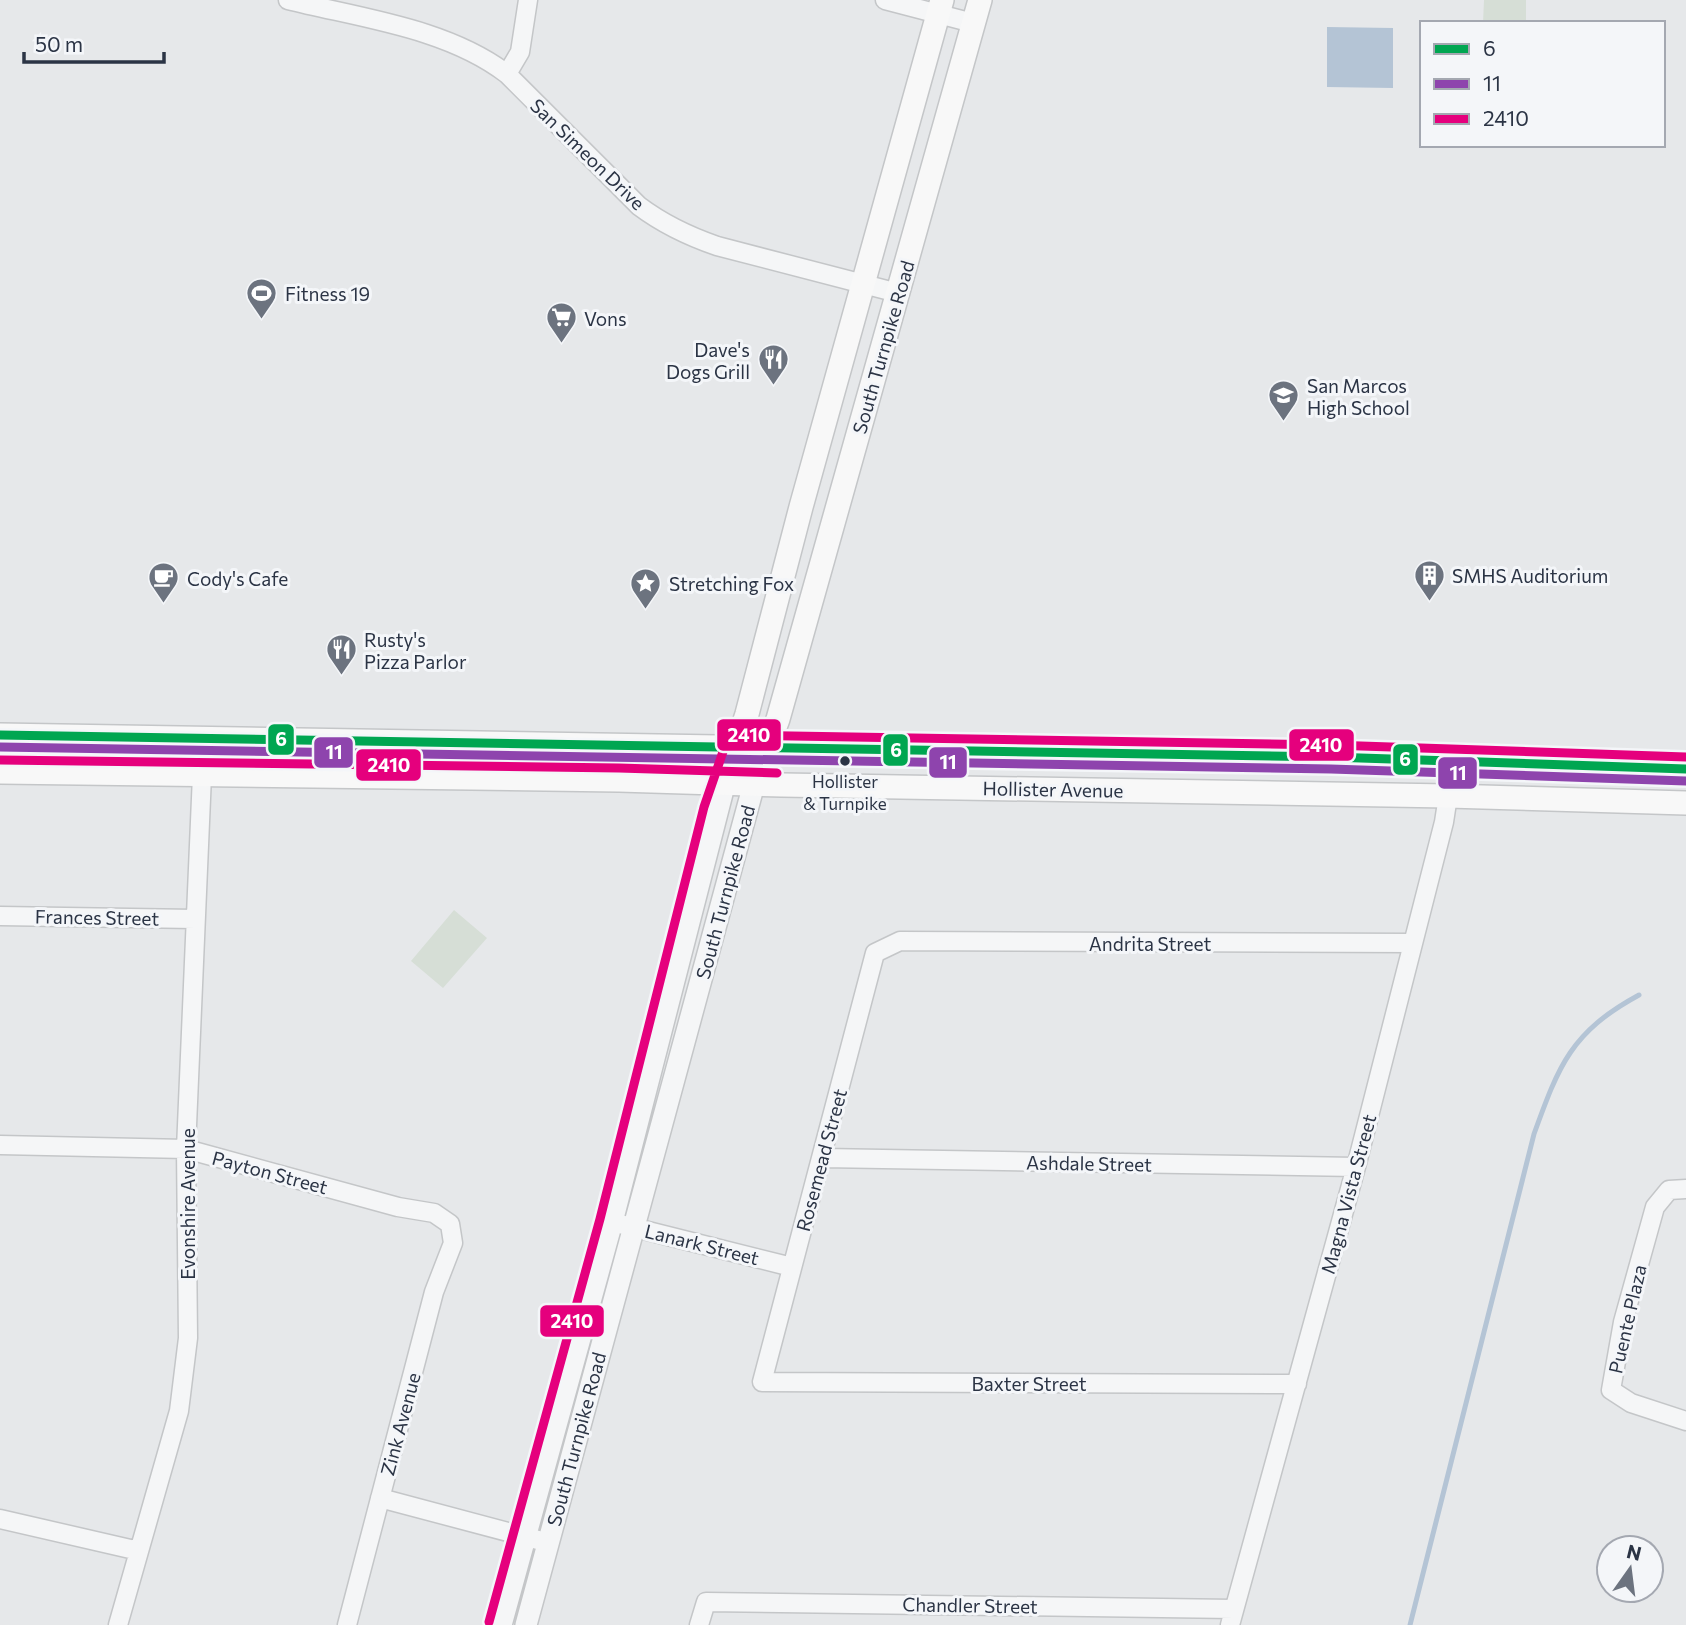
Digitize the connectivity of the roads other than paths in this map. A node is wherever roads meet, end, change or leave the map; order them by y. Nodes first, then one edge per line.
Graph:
1 (288, 0) edge
2 (528, 0) edge
3 (885, 0) edge
4 (979, 0) edge
5 (941, 7) edge
6 (973, 23) junction
7 (507, 74) junction
8 (864, 284) junction
9 (898, 293) junction
10 (0, 735) edge
11 (738, 747) junction
12 (768, 747) junction
13 (1447, 760) junction
14 (1686, 769) edge
15 (0, 772) edge
16 (202, 775) junction
17 (725, 782) junction
18 (754, 784) junction
19 (1448, 796) junction
20 (1686, 803) edge
21 (0, 916) edge
22 (195, 919) junction
23 (1413, 943) junction
24 (889, 945) joint
25 (0, 1145) edge
26 (186, 1149) junction
27 (823, 1158) junction
28 (1356, 1167) junction
29 (1672, 1186) edge
30 (450, 1224) joint
31 (622, 1224) junction
32 (792, 1267) junction
33 (762, 1382) joint
34 (1297, 1384) junction
35 (1686, 1421) edge
36 (380, 1498) junction
37 (0, 1519) edge
38 (525, 1537) junction
39 (549, 1543) junction
40 (139, 1551) junction
41 (1232, 1617) edge
42 (118, 1625) edge
43 (347, 1625) edge
44 (501, 1625) edge
45 (526, 1625) edge
46 (699, 1625) edge

1 - 7 street, San Simeon Drive
2 - 7 street
3 - 5 street
4 - 6 main road, South Turnpike Road
5 - 6 street
5 - 8 main road, South Turnpike Road
6 - 9 main road, South Turnpike Road
7 - 8 street, San Simeon Drive
8 - 9 street, San Simeon Drive
8 - 11 main road, South Turnpike Road
9 - 12 main road, South Turnpike Road
10 - 11 main road, Hollister Avenue
11 - 12 main road, Hollister Avenue
11 - 17 main road, South Turnpike Road
12 - 13 main road, Hollister Avenue
12 - 18 main road, South Turnpike Road
13 - 14 main road, Hollister Avenue
13 - 19 street, Magna Vista Street
15 - 16 main road, Hollister Avenue
16 - 17 main road, Hollister Avenue
16 - 22 street, Evonshire Avenue
17 - 18 main road, Hollister Avenue
17 - 31 street, South Turnpike Road
18 - 19 main road, Hollister Avenue
18 - 31 street, South Turnpike Road
19 - 20 main road, Hollister Avenue
19 - 23 street, Magna Vista Street
21 - 22 street, Frances Street
22 - 26 street, Evonshire Avenue
23 - 24 street, Andrita Street
23 - 28 street, Magna Vista Street
24 - 27 street, Rosemead Street
25 - 26 street, Payton Street
26 - 30 street, Payton Street
26 - 40 street, Evonshire Avenue
27 - 28 street, Ashdale Street
27 - 32 street, Rosemead Street
28 - 34 street, Magna Vista Street
29 - 35 street, Puente Plaza
30 - 36 street, Zink Avenue
31 - 32 street, Lanark Street
31 - 38 street, South Turnpike Road
31 - 39 street, South Turnpike Road
32 - 33 street, Rosemead Street
33 - 34 street, Baxter Street
34 - 41 street, Magna Vista Street
36 - 38 street
36 - 43 street, Zink Avenue
37 - 40 street
38 - 39 street
38 - 44 street, South Turnpike Road
39 - 45 street, South Turnpike Road
40 - 42 street, Evonshire Avenue
41 - 46 street, Chandler Street

